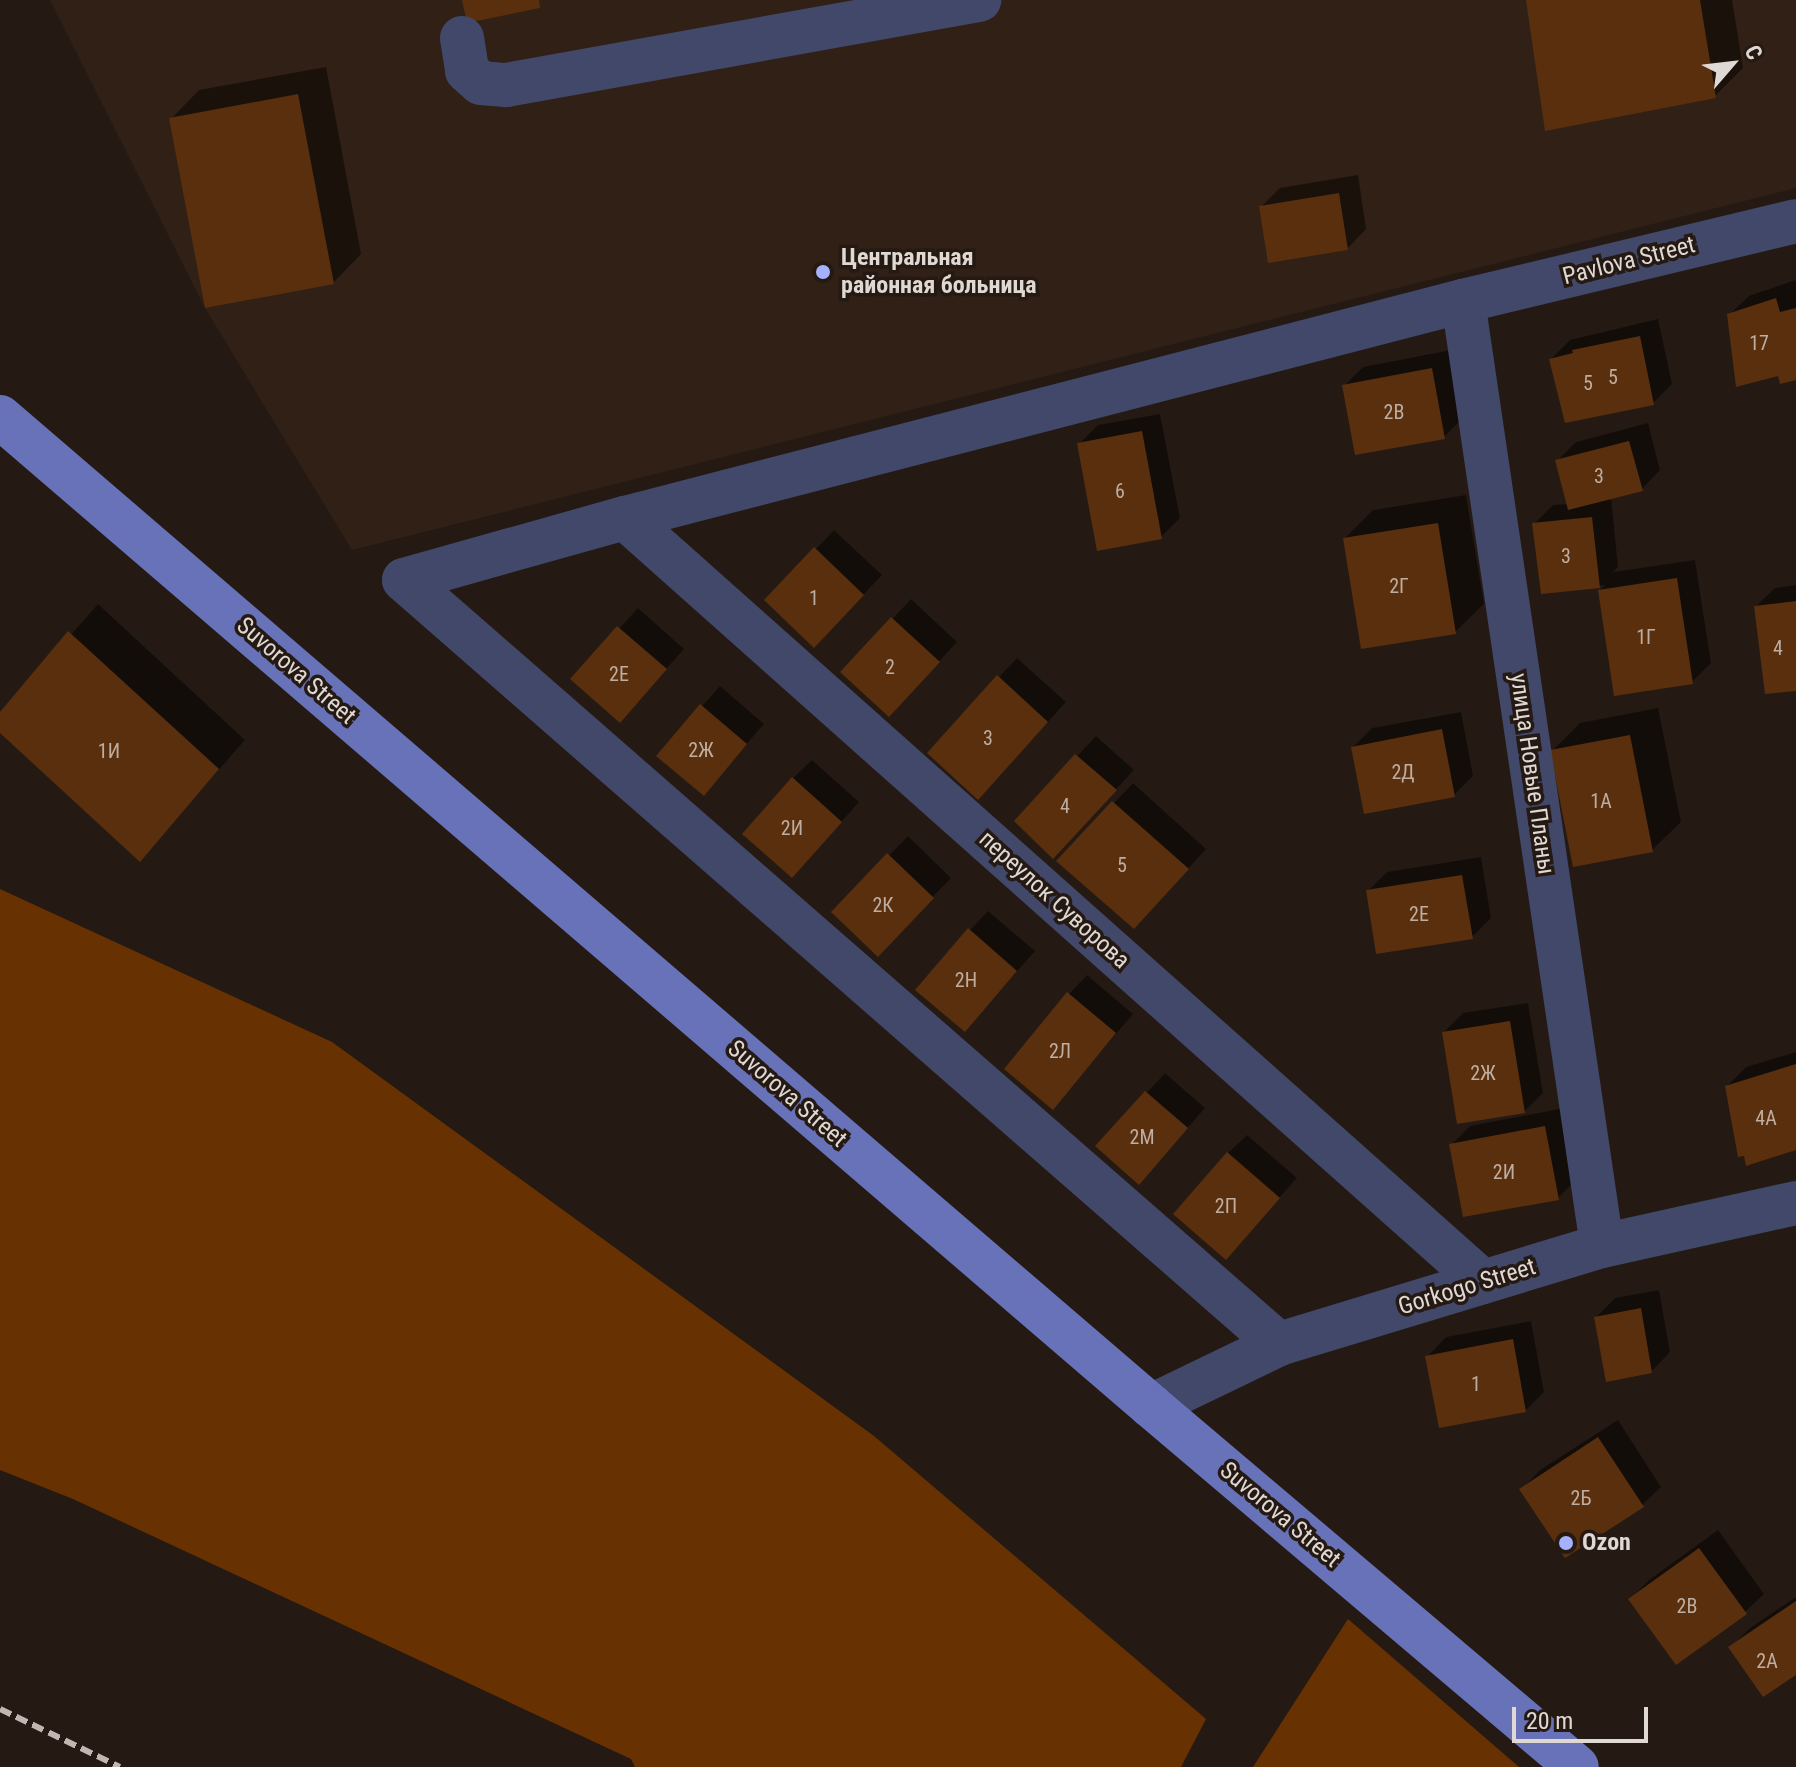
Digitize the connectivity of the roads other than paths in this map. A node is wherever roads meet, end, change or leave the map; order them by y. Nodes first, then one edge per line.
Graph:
1 (979, 0) edge
2 (462, 38) dead end
3 (1796, 221) edge
4 (1463, 301) junction
5 (0, 417) edge
6 (625, 518) junction
7 (1796, 1203) edge
8 (1602, 1246) junction
9 (1483, 1282) junction
10 (1279, 1344) junction
11 (1151, 1406) junction
12 (1577, 1767) edge

1 - 2 street
3 - 4 street, Pavlova Street
4 - 6 street, Pavlova Street
4 - 8 street, улица Новые Планы
5 - 11 main road, Suvorova Street
6 - 9 street, переулок Суворова
6 - 10 street, Pavlova Street
7 - 8 street, Gorkogo Street
8 - 9 street, Gorkogo Street
9 - 10 street, Gorkogo Street
10 - 11 street, Gorkogo Street
11 - 12 main road, Suvorova Street

